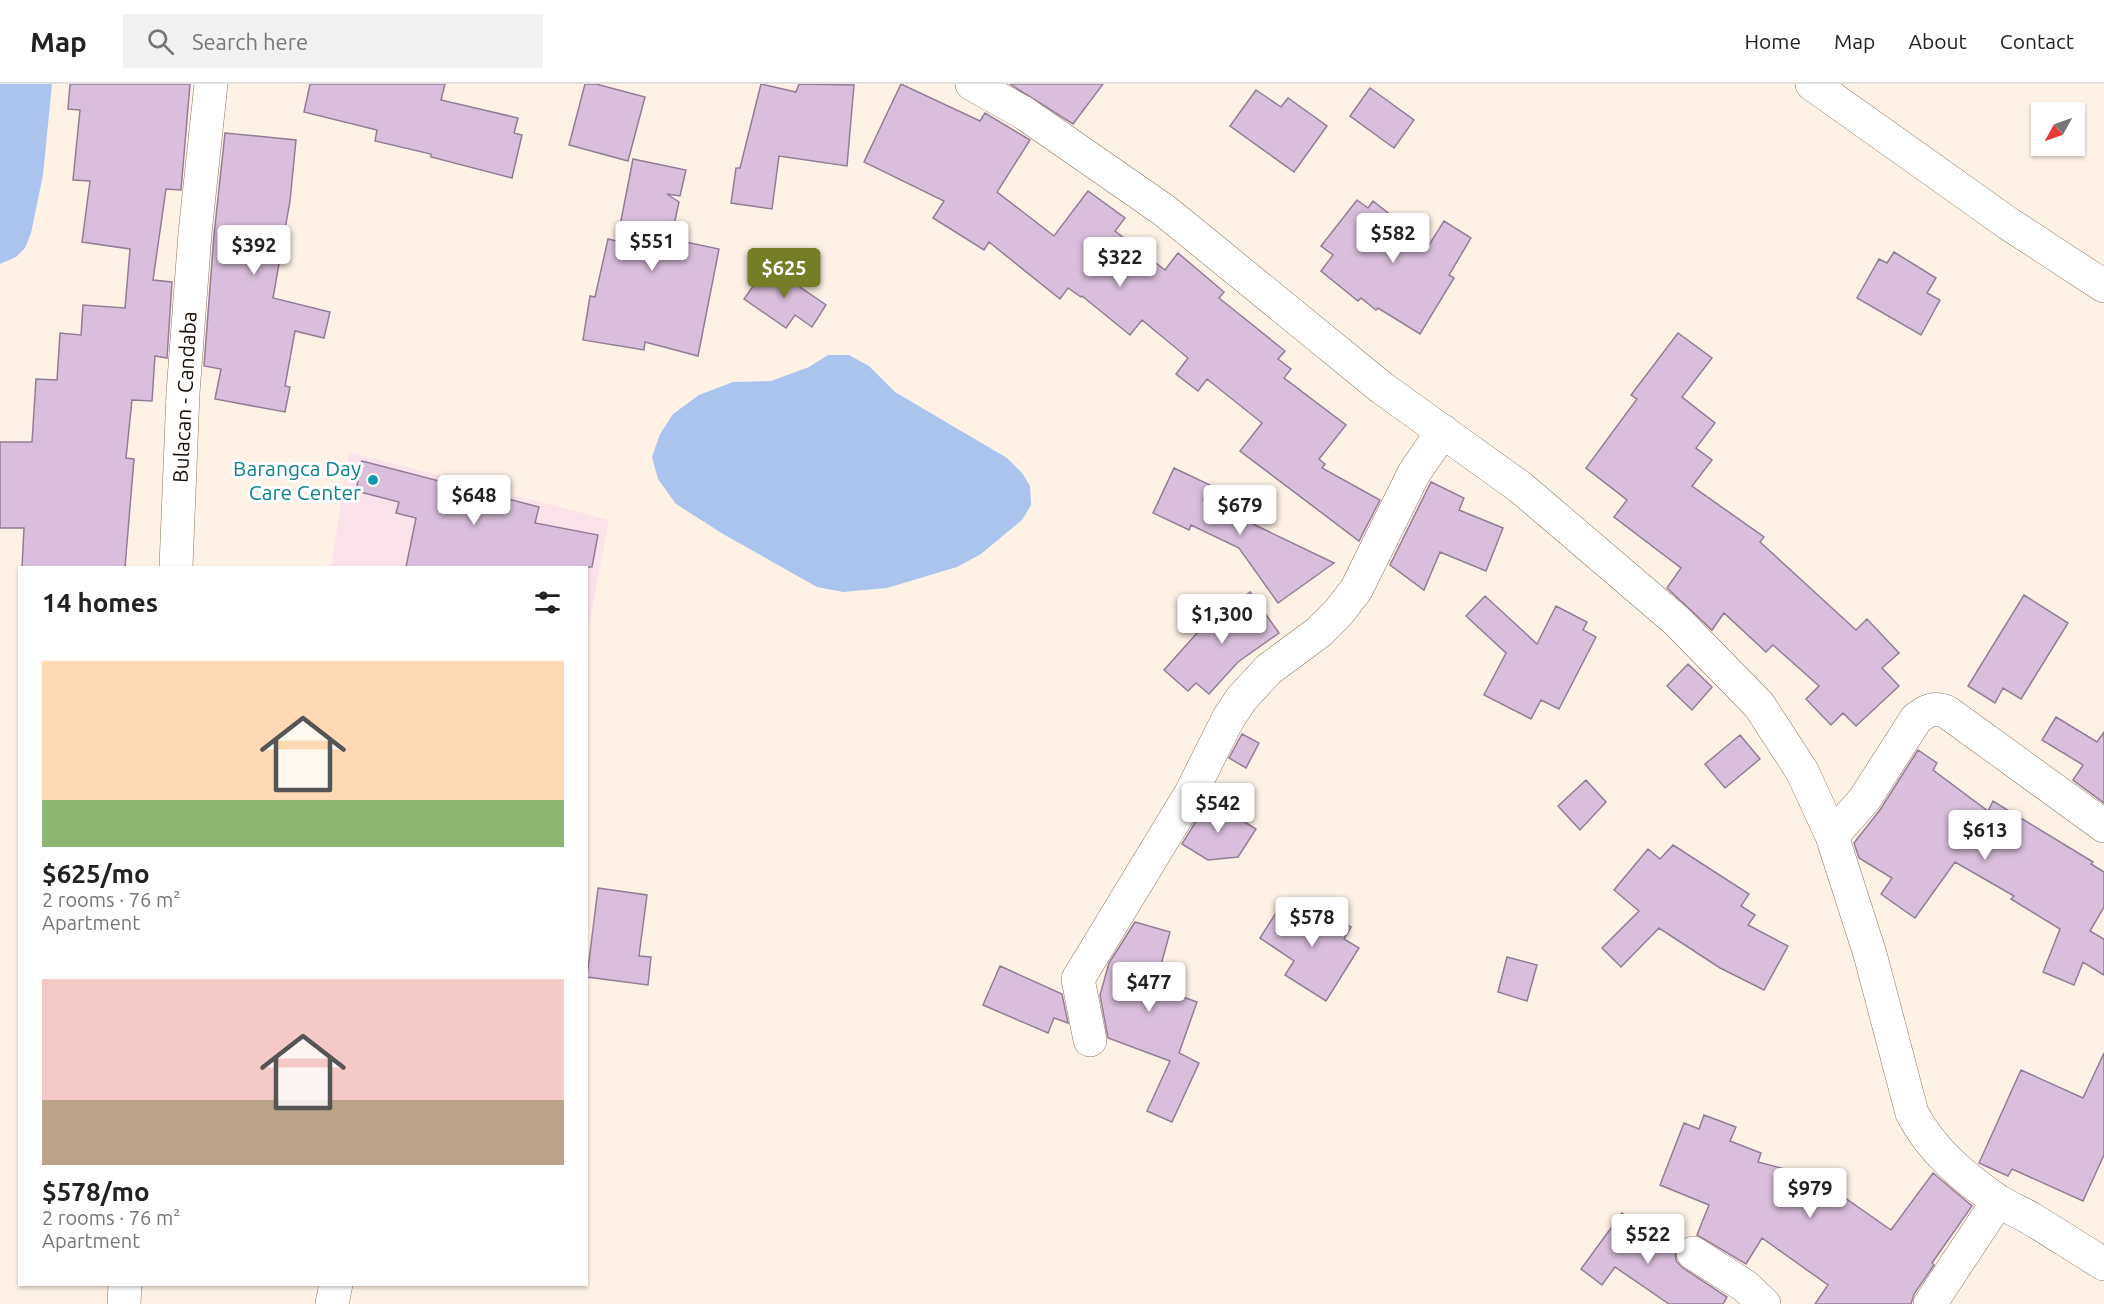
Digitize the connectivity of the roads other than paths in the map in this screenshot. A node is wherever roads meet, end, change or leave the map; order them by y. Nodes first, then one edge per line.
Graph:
1 (211, 84) edge
2 (972, 84) edge
3 (1812, 84) edge
4 (2104, 286) edge
5 (1443, 431) junction
6 (176, 566) edge
7 (2104, 826) edge
8 (1832, 836) junction
9 (1090, 1040) dead end
10 (1998, 1201) junction
11 (1694, 1253) dead end
12 (2104, 1264) edge
13 (125, 1286) edge
14 (336, 1286) edge
15 (124, 1304) edge
16 (332, 1304) edge
17 (1764, 1304) edge
18 (1930, 1304) edge

1 - 6 street, Bulacan - Candaba
2 - 5 street
3 - 4 street
5 - 8 street
5 - 9 street
7 - 8 street
8 - 10 street
10 - 12 street
10 - 18 street
11 - 17 street
13 - 15 street
14 - 16 street

